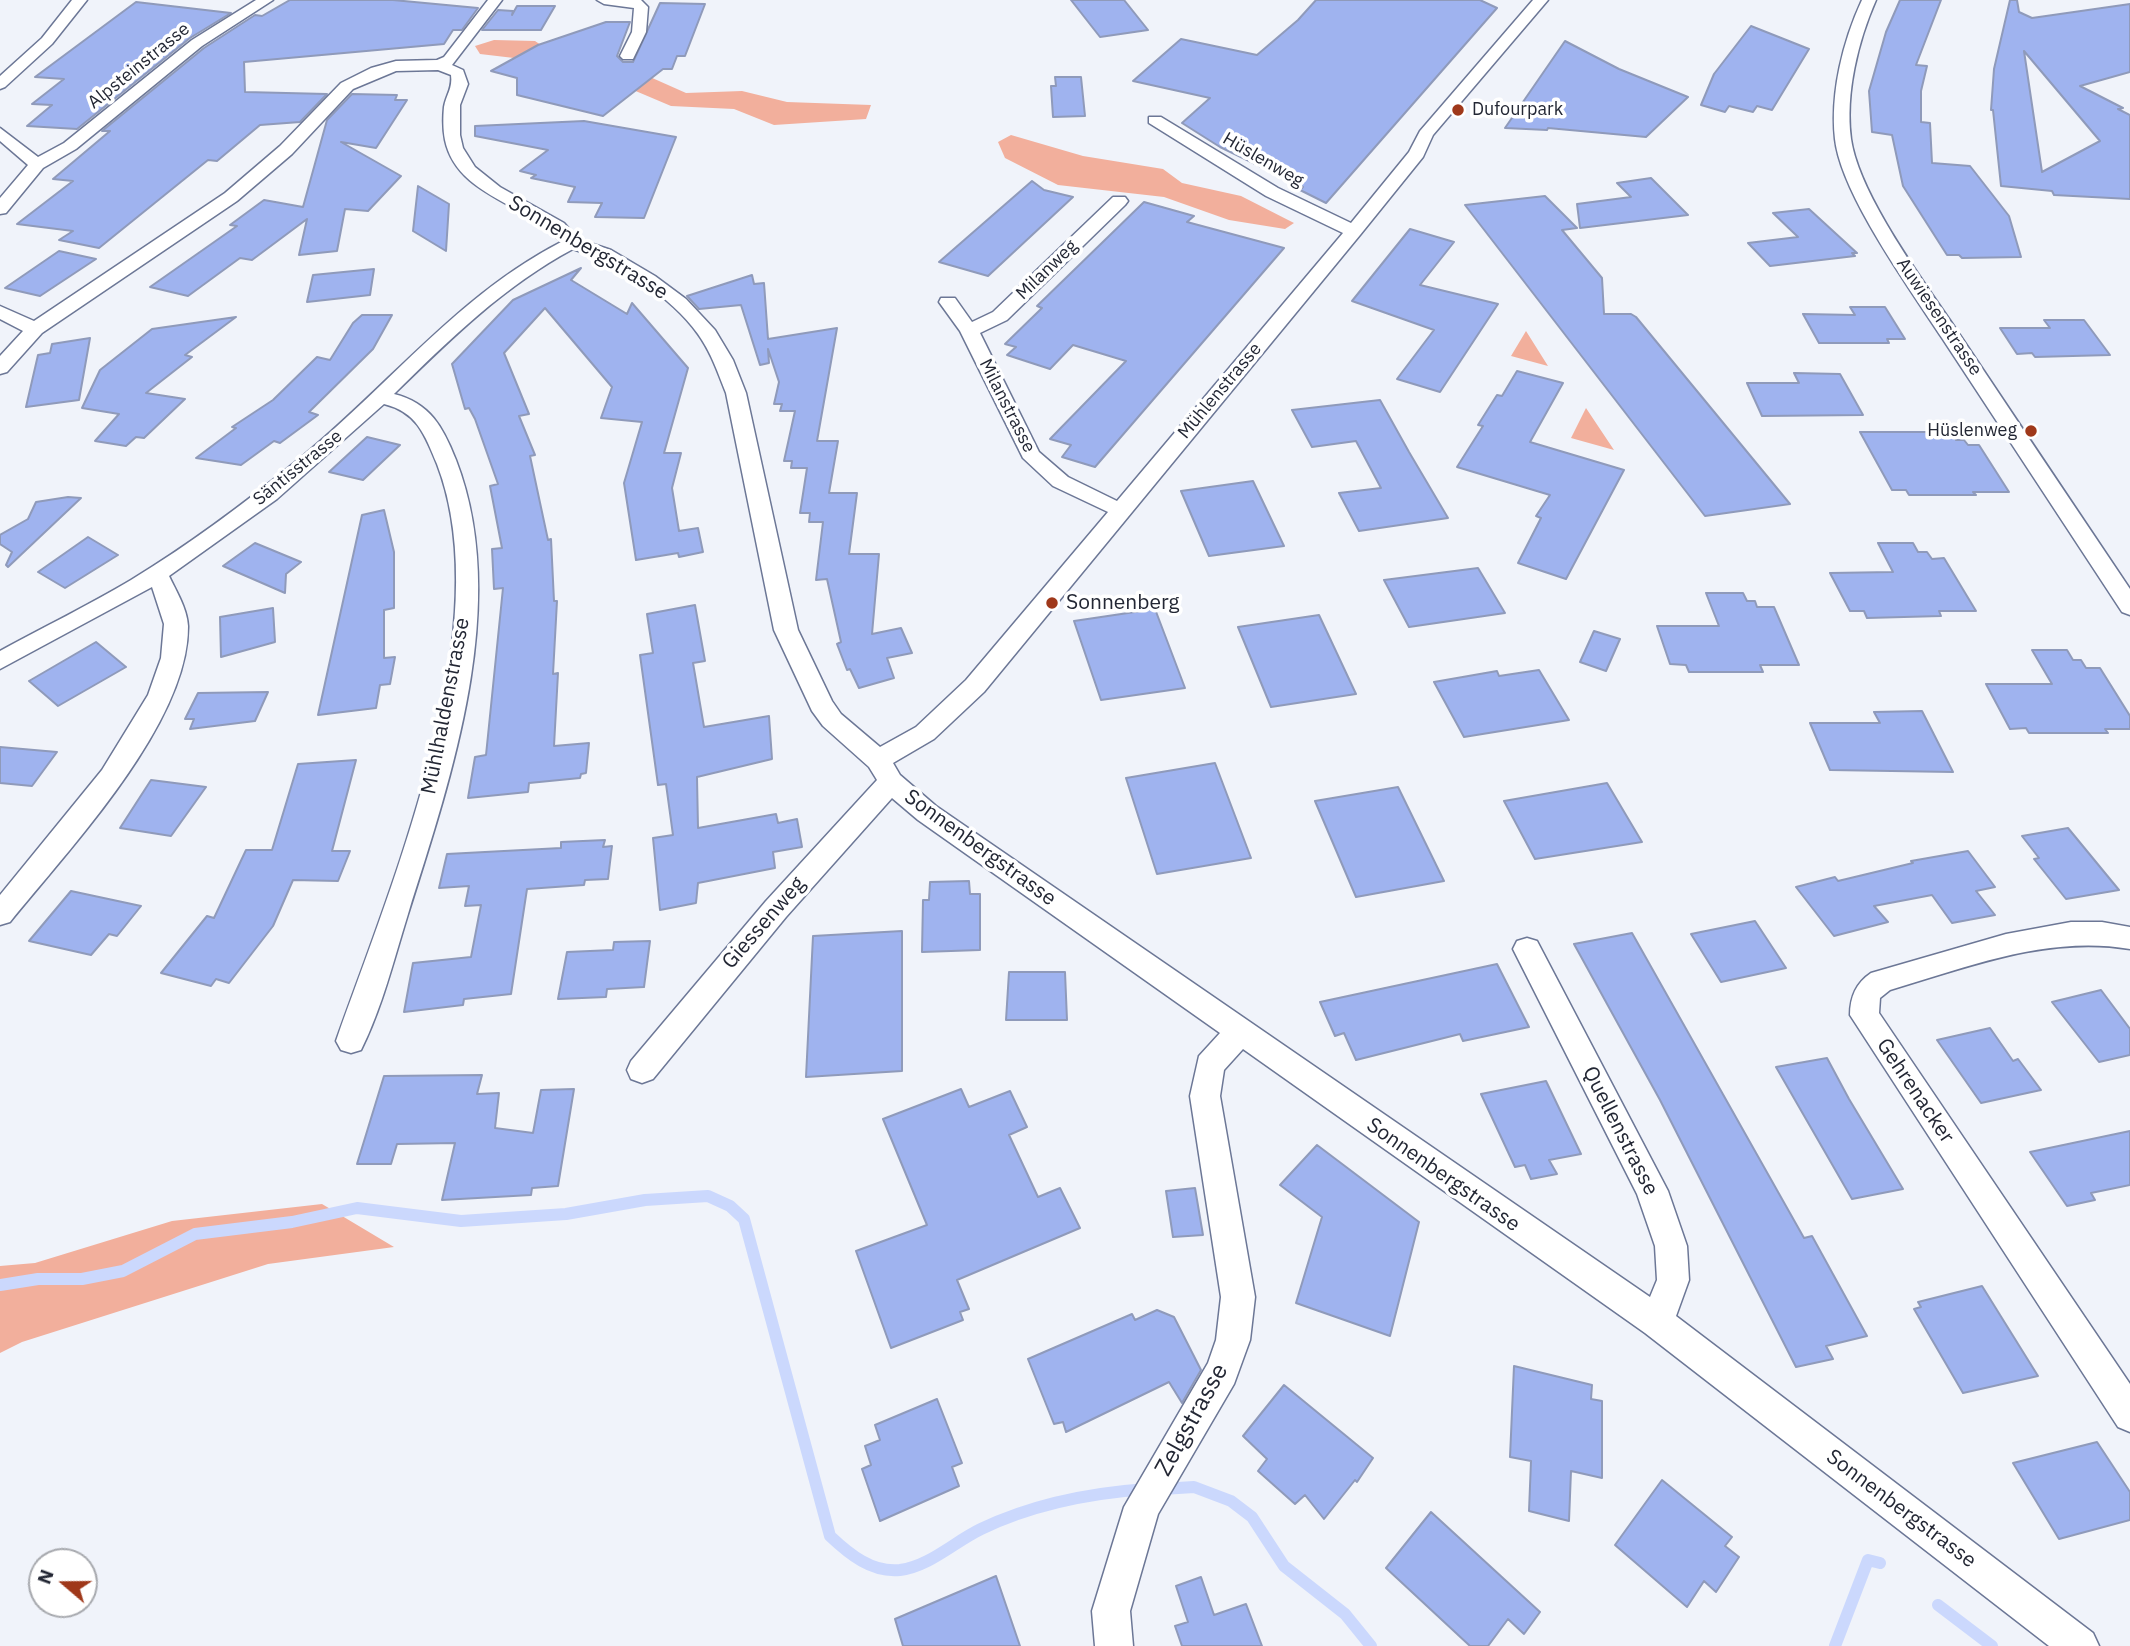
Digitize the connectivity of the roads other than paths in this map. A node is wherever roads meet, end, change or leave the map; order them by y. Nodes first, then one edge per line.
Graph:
1 (93, 0) edge
2 (266, 0) edge
3 (495, 0) edge
4 (604, 0) edge
5 (1541, 0) edge
6 (1869, 0) edge
7 (76, 7) edge
8 (628, 56) dead end
9 (440, 65) junction
10 (0, 84) edge
11 (1155, 120) dead end
12 (0, 133) edge
13 (37, 164) junction
14 (1119, 201) dead end
15 (0, 209) edge
16 (1354, 230) junction
17 (572, 243) junction
18 (948, 302) dead end
19 (0, 312) edge
20 (35, 329) junction
21 (969, 331) junction
22 (0, 368) edge
23 (381, 397) junction
24 (1121, 510) junction
25 (157, 574) junction
26 (2130, 607) edge
27 (0, 661) edge
28 (885, 771) junction
29 (0, 914) edge
30 (2130, 938) edge
31 (1527, 949) dead end
32 (1239, 1034) junction
33 (351, 1041) dead end
34 (642, 1070) dead end
35 (1657, 1322) junction
36 (2130, 1415) edge
37 (1114, 1646) edge
38 (2080, 1646) edge

1 - 7 street
2 - 13 street, Alpsteinstrasse
3 - 9 street
4 - 8 street
5 - 16 street, Mühlenstrasse
6 - 26 street, Auwiesenstrasse
7 - 10 street
9 - 17 street, Sonnenbergstrasse
9 - 20 street
11 - 16 street, Hüslenweg
12 - 13 street
13 - 15 street
14 - 21 street, Milanweg
16 - 24 street, Mühlenstrasse
17 - 23 street, Säntisstrasse
17 - 28 street, Sonnenbergstrasse
18 - 21 street, Milanstrasse
19 - 20 street
20 - 22 street
21 - 24 street, Milanstrasse
23 - 25 street, Säntisstrasse
23 - 33 street, Mühlhaldenstrasse
24 - 28 street, Mühlenstrasse
25 - 27 street, Säntisstrasse
25 - 29 street
28 - 32 street, Sonnenbergstrasse
28 - 34 street, Giessenweg
30 - 36 street, Gehrenacker
31 - 35 street, Quellenstrasse
32 - 35 street, Sonnenbergstrasse
32 - 37 street, Zelgstrasse
35 - 38 street, Sonnenbergstrasse

